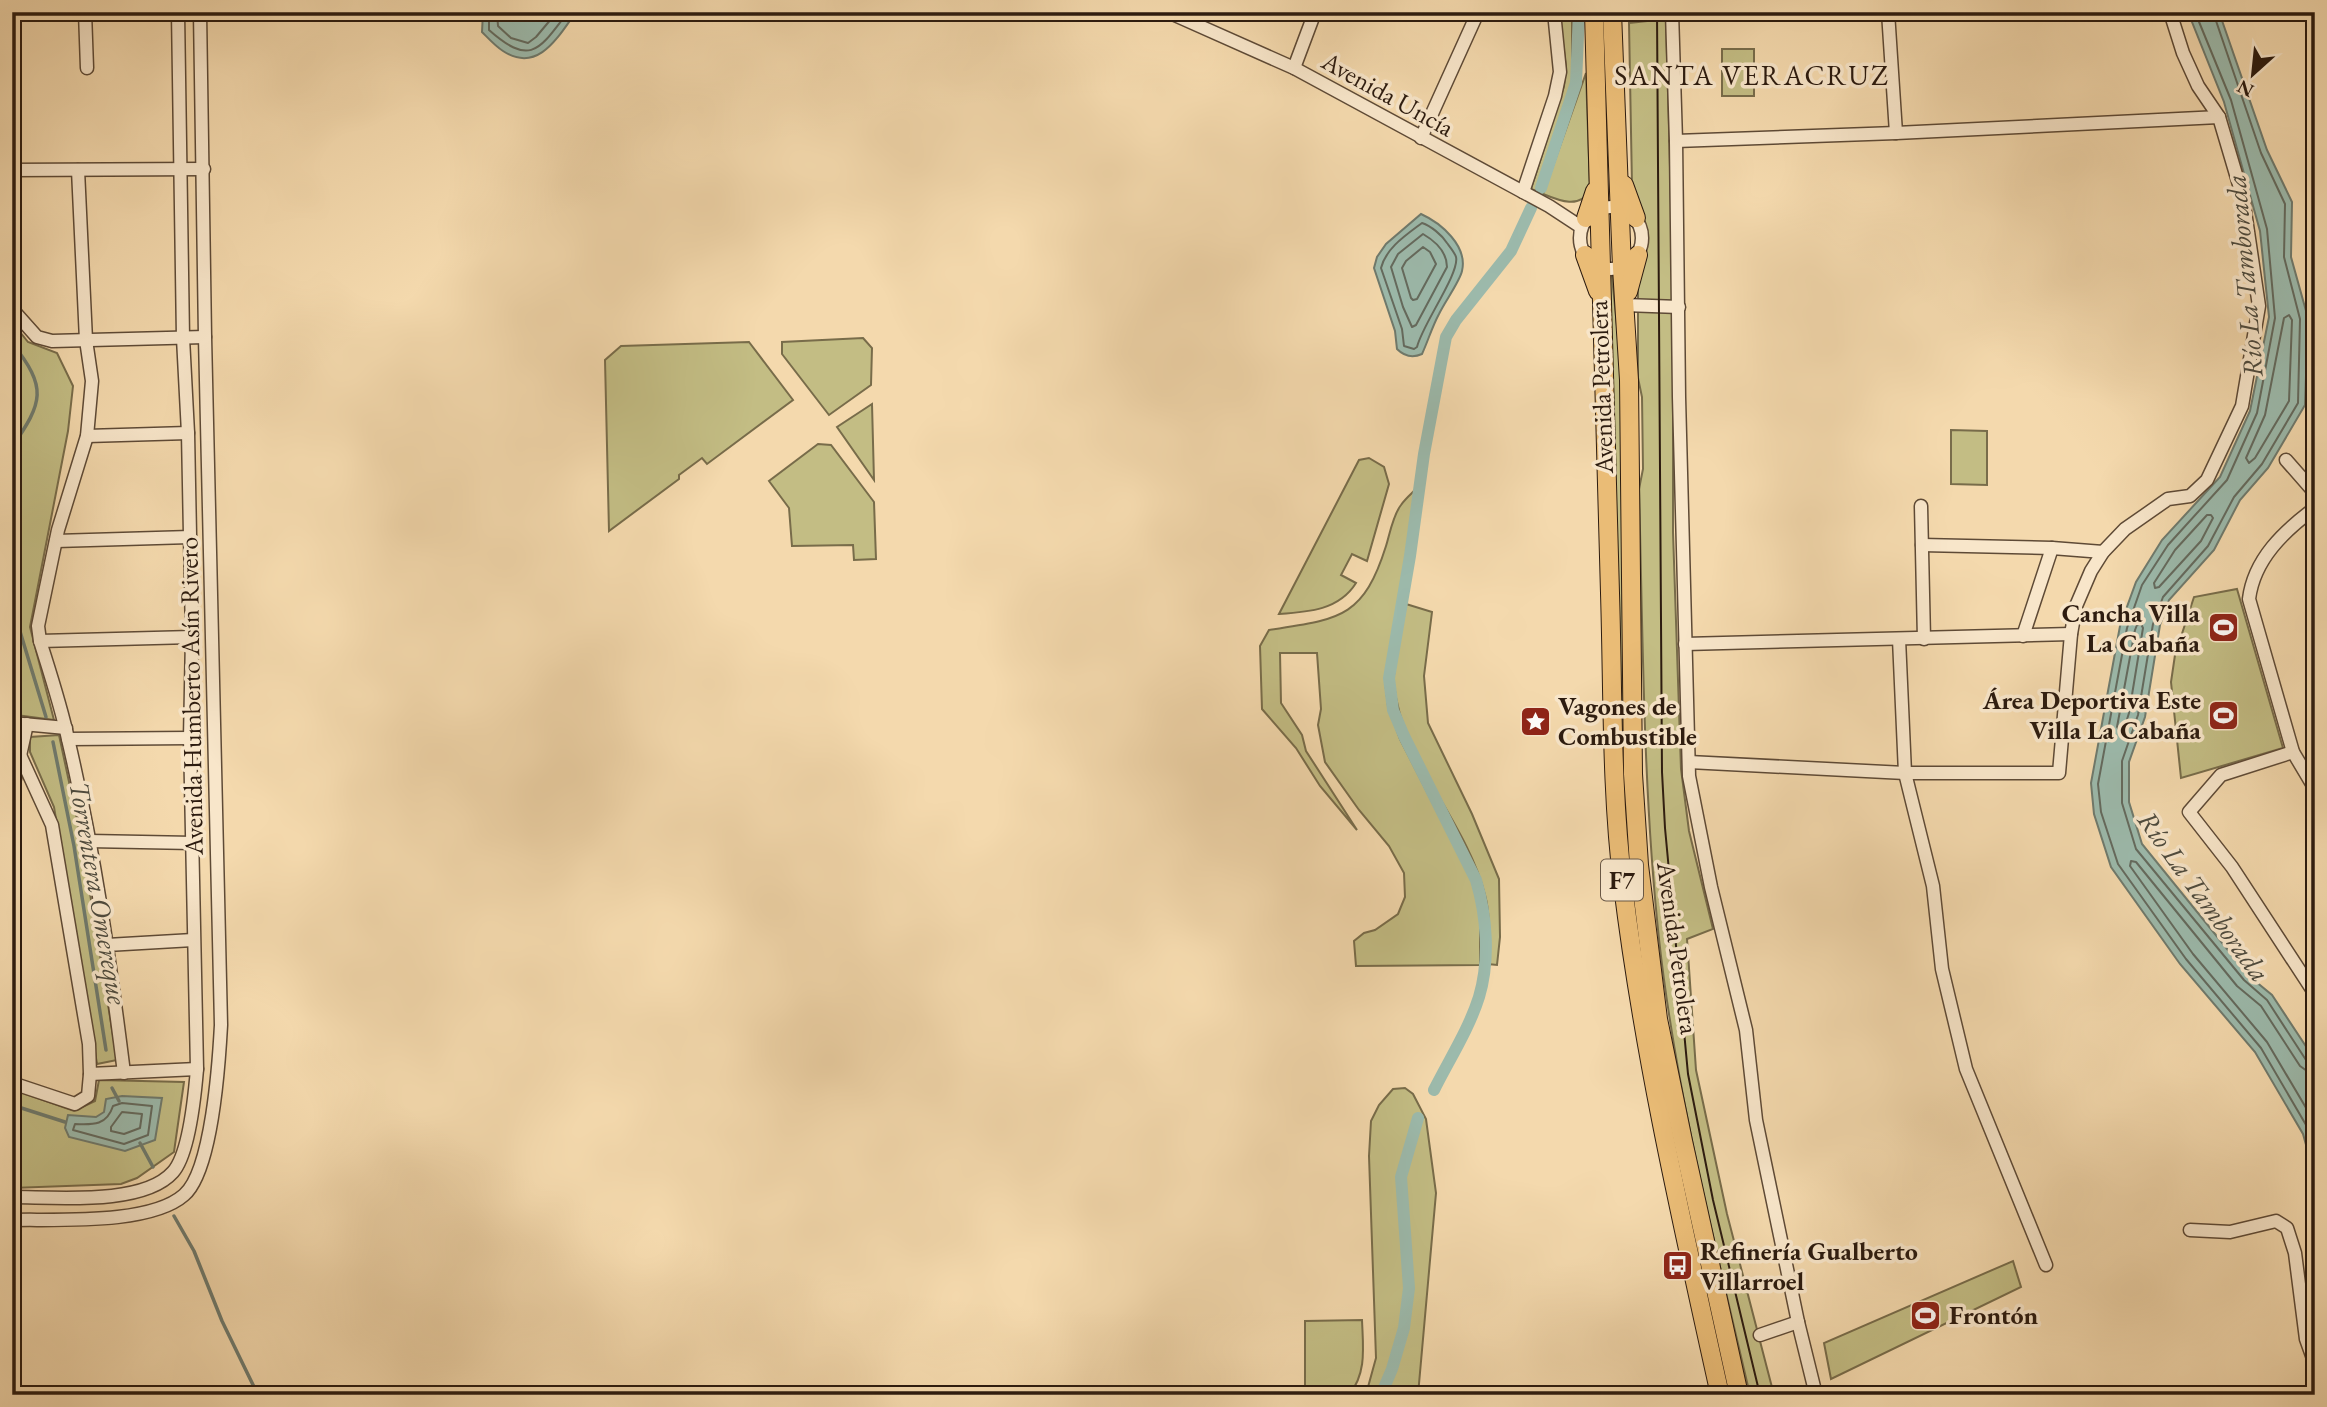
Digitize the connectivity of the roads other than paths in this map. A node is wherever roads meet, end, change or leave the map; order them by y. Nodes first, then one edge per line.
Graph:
1 (85, 12) edge
2 (178, 12) edge
3 (200, 12) edge
4 (1168, 12) edge
5 (1315, 12) edge
6 (1478, 12) edge
7 (1554, 12) edge
8 (1594, 12) edge
9 (1612, 12) edge
10 (1672, 12) edge
11 (1888, 12) edge
12 (2170, 12) edge
13 (87, 68) dead end
14 (1294, 68) junction
15 (2219, 117) junction
16 (1896, 133) junction
17 (1421, 138) junction
18 (1676, 141) junction
19 (1609, 168) junction
20 (181, 169) junction
21 (204, 169) junction
22 (12, 170) edge
23 (78, 170) junction
24 (1523, 192) junction
25 (1620, 207) junction
26 (1589, 218) junction
27 (1636, 218) junction
28 (1585, 255) junction
29 (1638, 255) junction
30 (1602, 268) junction
31 (1622, 268) junction
32 (1602, 303) junction
33 (1625, 305) junction
34 (1679, 307) junction
35 (12, 309) edge
36 (205, 337) junction
37 (183, 338) junction
38 (86, 340) junction
39 (188, 433) junction
40 (87, 436) junction
41 (2286, 460) dead end
42 (2315, 493) edge
43 (1921, 506) dead end
44 (2315, 508) edge
45 (190, 537) junction
46 (56, 541) junction
47 (1923, 545) junction
48 (2052, 548) junction
49 (2103, 552) junction
50 (2071, 634) junction
51 (2023, 636) junction
52 (192, 637) junction
53 (1899, 639) junction
54 (1924, 639) junction
55 (40, 641) junction
56 (1685, 644) junction
57 (12, 723) edge
58 (27, 724) junction
59 (67, 734) junction
60 (190, 738) junction
61 (2293, 752) junction
62 (20, 755) junction
63 (1689, 762) junction
64 (1905, 773) junction
65 (2315, 789) edge
66 (12, 792) edge
67 (89, 841) junction
68 (193, 843) junction
69 (193, 940) junction
70 (107, 944) junction
71 (2315, 994) edge
72 (197, 1069) junction
73 (124, 1073) junction
74 (90, 1074) junction
75 (12, 1083) edge
76 (94, 1196) junction
77 (12, 1197) edge
78 (96, 1218) junction
79 (12, 1220) edge
80 (2190, 1230) dead end
81 (2046, 1265) dead end
82 (1798, 1322) junction
83 (1760, 1335) dead end
84 (2315, 1364) edge
85 (1720, 1395) edge
86 (1739, 1395) edge
87 (1816, 1395) edge

1 - 13 street
2 - 20 street, Avenida Humberto Asín Rivero
3 - 21 street, Avenida Humberto Asín Rivero
4 - 14 street, Avenida Uncía
5 - 14 street
6 - 17 street
7 - 24 street
8 - 19 highway, F7
9 - 19 highway, F7
10 - 18 street
11 - 16 street
12 - 15 street
14 - 17 street, Avenida Uncía
15 - 16 street
15 - 49 street
16 - 18 street
17 - 24 street, Avenida Uncía
18 - 34 street
19 - 25 highway, F7
19 - 26 highway, F7
19 - 27 highway
20 - 21 street
20 - 23 street
20 - 37 street, Avenida Humberto Asín Rivero
21 - 36 street, Avenida Humberto Asín Rivero
22 - 23 street
23 - 38 street
24 - 26 street, Avenida Uncía
25 - 26 street
25 - 27 street
25 - 31 highway, Avenida Petrolera / F7
26 - 28 street
26 - 30 highway, Avenida Petrolera / F7
27 - 29 street
28 - 30 street
28 - 32 highway
29 - 31 street
29 - 33 highway
30 - 31 street
30 - 32 highway, Avenida Petrolera / F7
31 - 33 highway, Avenida Petrolera / F7
32 - 85 highway, Avenida Petrolera / F7
33 - 34 street
33 - 86 highway, Avenida Petrolera / F7
34 - 56 street
35 - 38 street
36 - 37 street
36 - 78 street, Avenida Humberto Asín Rivero
37 - 38 street
37 - 39 street, Avenida Humberto Asín Rivero
38 - 40 street
39 - 40 street
39 - 45 street, Avenida Humberto Asín Rivero
40 - 46 street
41 - 42 street
43 - 47 street
44 - 61 street
45 - 46 street
45 - 52 street, Avenida Humberto Asín Rivero
46 - 55 street
47 - 48 street
47 - 54 street
48 - 49 street
48 - 51 street
49 - 50 street
50 - 51 street
50 - 64 street
51 - 54 street
52 - 55 street
52 - 60 street, Avenida Humberto Asín Rivero
53 - 54 street
53 - 56 street
53 - 64 street
55 - 59 street
56 - 63 street
57 - 58 street
58 - 59 street
58 - 62 street
59 - 60 street
59 - 67 street
60 - 68 street, Avenida Humberto Asín Rivero
61 - 65 street
61 - 71 street
62 - 66 street
62 - 74 street
63 - 64 street
63 - 82 street
64 - 81 street
67 - 68 street
67 - 70 street
68 - 69 street, Avenida Humberto Asín Rivero
69 - 70 street
69 - 72 street, Avenida Humberto Asín Rivero
70 - 73 street
72 - 73 street
72 - 76 street, Avenida Humberto Asín Rivero
73 - 74 street
74 - 75 street
76 - 77 street, Avenida Humberto Asín Rivero
76 - 78 street
78 - 79 street, Avenida Humberto Asín Rivero
80 - 84 street
82 - 83 street
82 - 87 street

